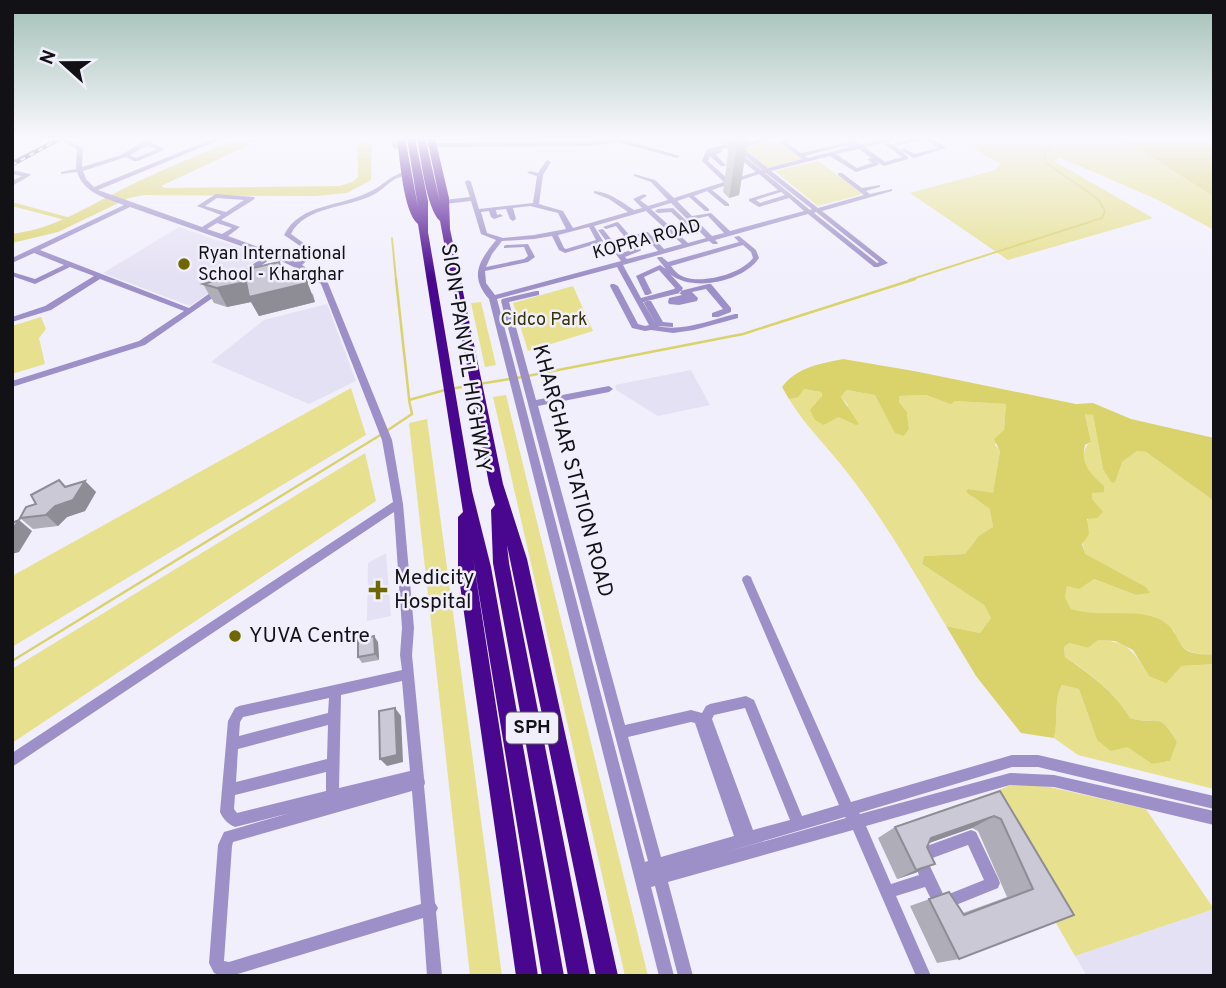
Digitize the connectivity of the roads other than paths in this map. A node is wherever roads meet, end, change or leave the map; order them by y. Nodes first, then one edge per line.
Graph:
1 (85, 184) edge
2 (114, 184) edge
3 (383, 184) edge
4 (409, 184) edge
5 (423, 184) edge
6 (428, 184) edge
7 (440, 184) edge
8 (468, 184) edge
9 (539, 184) edge
10 (656, 184) edge
11 (716, 184) edge
12 (777, 184) edge
13 (781, 184) edge
14 (853, 184) edge
15 (878, 186) dead end
16 (783, 190) junction
17 (890, 190) dead end
18 (710, 191) junction
19 (862, 191) junction
20 (96, 192) junction
21 (596, 192) dead end
22 (644, 196) dead end
23 (694, 196) junction
24 (790, 196) junction
25 (869, 196) junction
26 (473, 199) junction
27 (674, 200) junction
28 (428, 201) junction
29 (444, 202) junction
30 (125, 203) junction
31 (536, 204) junction
32 (726, 205) dead end
33 (509, 207) junction
34 (707, 210) dead end
35 (477, 211) junction
36 (650, 211) junction
37 (818, 212) junction
38 (495, 213) junction
39 (634, 213) junction
40 (224, 214) junction
41 (484, 216) dead end
42 (691, 218) junction
43 (513, 219) dead end
44 (219, 221) junction
45 (595, 228) junction
46 (445, 229) junction
47 (202, 230) junction
48 (570, 230) junction
49 (423, 232) junction
50 (696, 233) dead end
51 (555, 234) junction
52 (225, 235) junction
53 (627, 236) junction
54 (733, 236) junction
55 (713, 241) junction
56 (610, 242) junction
57 (744, 243) junction
58 (502, 245) junction
59 (687, 245) junction
60 (33, 250) junction
61 (272, 254) junction
62 (661, 255) junction
63 (649, 256) junction
64 (12, 261) edge
65 (624, 263) junction
66 (69, 265) junction
67 (298, 265) junction
68 (666, 265) junction
69 (481, 270) junction
70 (12, 274) edge
71 (100, 276) junction
72 (614, 286) dead end
73 (648, 293) dead end
74 (492, 298) junction
75 (505, 301) junction
76 (644, 303) junction
77 (190, 311) junction
78 (735, 316) dead end
79 (12, 320) edge
80 (652, 327) junction
81 (12, 384) edge
82 (521, 388) junction
83 (609, 389) dead end
84 (533, 404) junction
85 (533, 429) junction
86 (496, 484) junction
87 (465, 491) junction
88 (398, 504) junction
89 (747, 580) dead end
90 (583, 596) junction
91 (570, 600) junction
92 (408, 674) junction
93 (335, 692) junction
94 (334, 718) junction
95 (621, 732) junction
96 (232, 744) junction
97 (12, 761) edge
98 (332, 764) junction
99 (419, 779) junction
100 (229, 790) junction
101 (332, 797) junction
102 (1214, 803) edge
103 (851, 814) junction
104 (1214, 818) edge
105 (798, 823) junction
106 (746, 839) junction
107 (658, 872) junction
108 (642, 876) junction
109 (929, 878) junction
110 (887, 892) junction
111 (431, 908) junction
112 (435, 976) edge
113 (527, 976) edge
114 (552, 976) edge
115 (579, 976) edge
116 (607, 976) edge
117 (667, 976) edge
118 (686, 976) edge
119 (924, 976) edge

1 - 20 street
2 - 20 street
3 - 67 street
4 - 49 highway
5 - 28 highway, SPH
6 - 28 highway, SPH
7 - 29 highway
8 - 26 street
9 - 31 street
10 - 27 street
11 - 18 street
12 - 16 street
13 - 37 street
14 - 19 street
15 - 19 street
16 - 24 street
16 - 24 street
17 - 25 street, KOPRA ROAD
18 - 23 street
18 - 32 street
19 - 25 street
20 - 30 street
21 - 39 street
22 - 36 street
23 - 27 street
23 - 34 street
24 - 37 street
25 - 37 street, KOPRA ROAD
26 - 29 street
26 - 35 street
27 - 36 street
27 - 42 street
28 - 46 highway, SPH
28 - 49 highway, SPH
29 - 46 highway
30 - 47 street
30 - 60 street
31 - 33 street
31 - 48 street
33 - 38 street
33 - 43 street
35 - 38 street
35 - 58 street
36 - 39 street
36 - 50 street
36 - 59 street
37 - 37 street
37 - 54 street, KOPRA ROAD
38 - 41 street
39 - 45 street
40 - 40 street
40 - 44 street
42 - 54 street
42 - 55 street
44 - 47 street
44 - 52 street
44 - 52 street
45 - 48 street
45 - 51 street
45 - 51 street
45 - 53 street
45 - 56 street
46 - 86 highway, SION-PANVEL HIGHWAY / SPH
47 - 52 street
48 - 51 street
49 - 87 highway, SION-PANVEL HIGHWAY / SPH
51 - 58 street
52 - 61 street
53 - 56 street
53 - 65 street
54 - 55 street, KOPRA ROAD
54 - 57 street
55 - 59 street, KOPRA ROAD
55 - 62 street, KOPRA ROAD
56 - 65 street
57 - 68 street
57 - 68 street
58 - 69 street
58 - 69 street
59 - 62 street, KOPRA ROAD
60 - 64 street
60 - 66 street
61 - 67 street
61 - 77 street
62 - 63 street, KOPRA ROAD
62 - 63 street
62 - 65 street, KOPRA ROAD
62 - 68 street
63 - 65 street, KOPRA ROAD
65 - 74 street, KOPRA ROAD
65 - 75 street, KOPRA ROAD
65 - 76 street
66 - 70 street
66 - 71 street
67 - 88 street
69 - 74 street, KHARGHAR STATION ROAD
71 - 77 street
71 - 79 street
72 - 80 street
73 - 76 street
74 - 75 street
74 - 82 street, KHARGHAR STATION ROAD
75 - 82 street, KHARGHAR STATION ROAD
76 - 76 street
76 - 80 street
77 - 81 street
78 - 80 street
82 - 84 street, KHARGHAR STATION ROAD
82 - 85 street, KHARGHAR STATION ROAD
83 - 84 street
84 - 85 street, KHARGHAR STATION ROAD
85 - 90 street, KHARGHAR STATION ROAD
85 - 91 street, KHARGHAR STATION ROAD
86 - 115 highway, SPH
86 - 116 highway
87 - 113 highway
87 - 114 highway, SPH
88 - 92 street
88 - 97 street
89 - 103 street
90 - 91 street
90 - 95 street, KHARGHAR STATION ROAD
91 - 108 street, KHARGHAR STATION ROAD
92 - 93 street
92 - 99 street
93 - 94 street
93 - 96 street
94 - 96 street
94 - 98 street
95 - 106 street
95 - 107 street, KHARGHAR STATION ROAD
96 - 100 street
98 - 100 street
98 - 101 street
99 - 101 street
99 - 111 street
99 - 111 street
100 - 101 street
102 - 103 street
103 - 104 street
103 - 105 street
103 - 107 street
103 - 110 street
105 - 106 street
105 - 106 street
106 - 107 street
107 - 108 street
107 - 118 street, KHARGHAR STATION ROAD
108 - 117 street, KHARGHAR STATION ROAD
109 - 109 street
109 - 110 street
110 - 119 street
111 - 112 street

